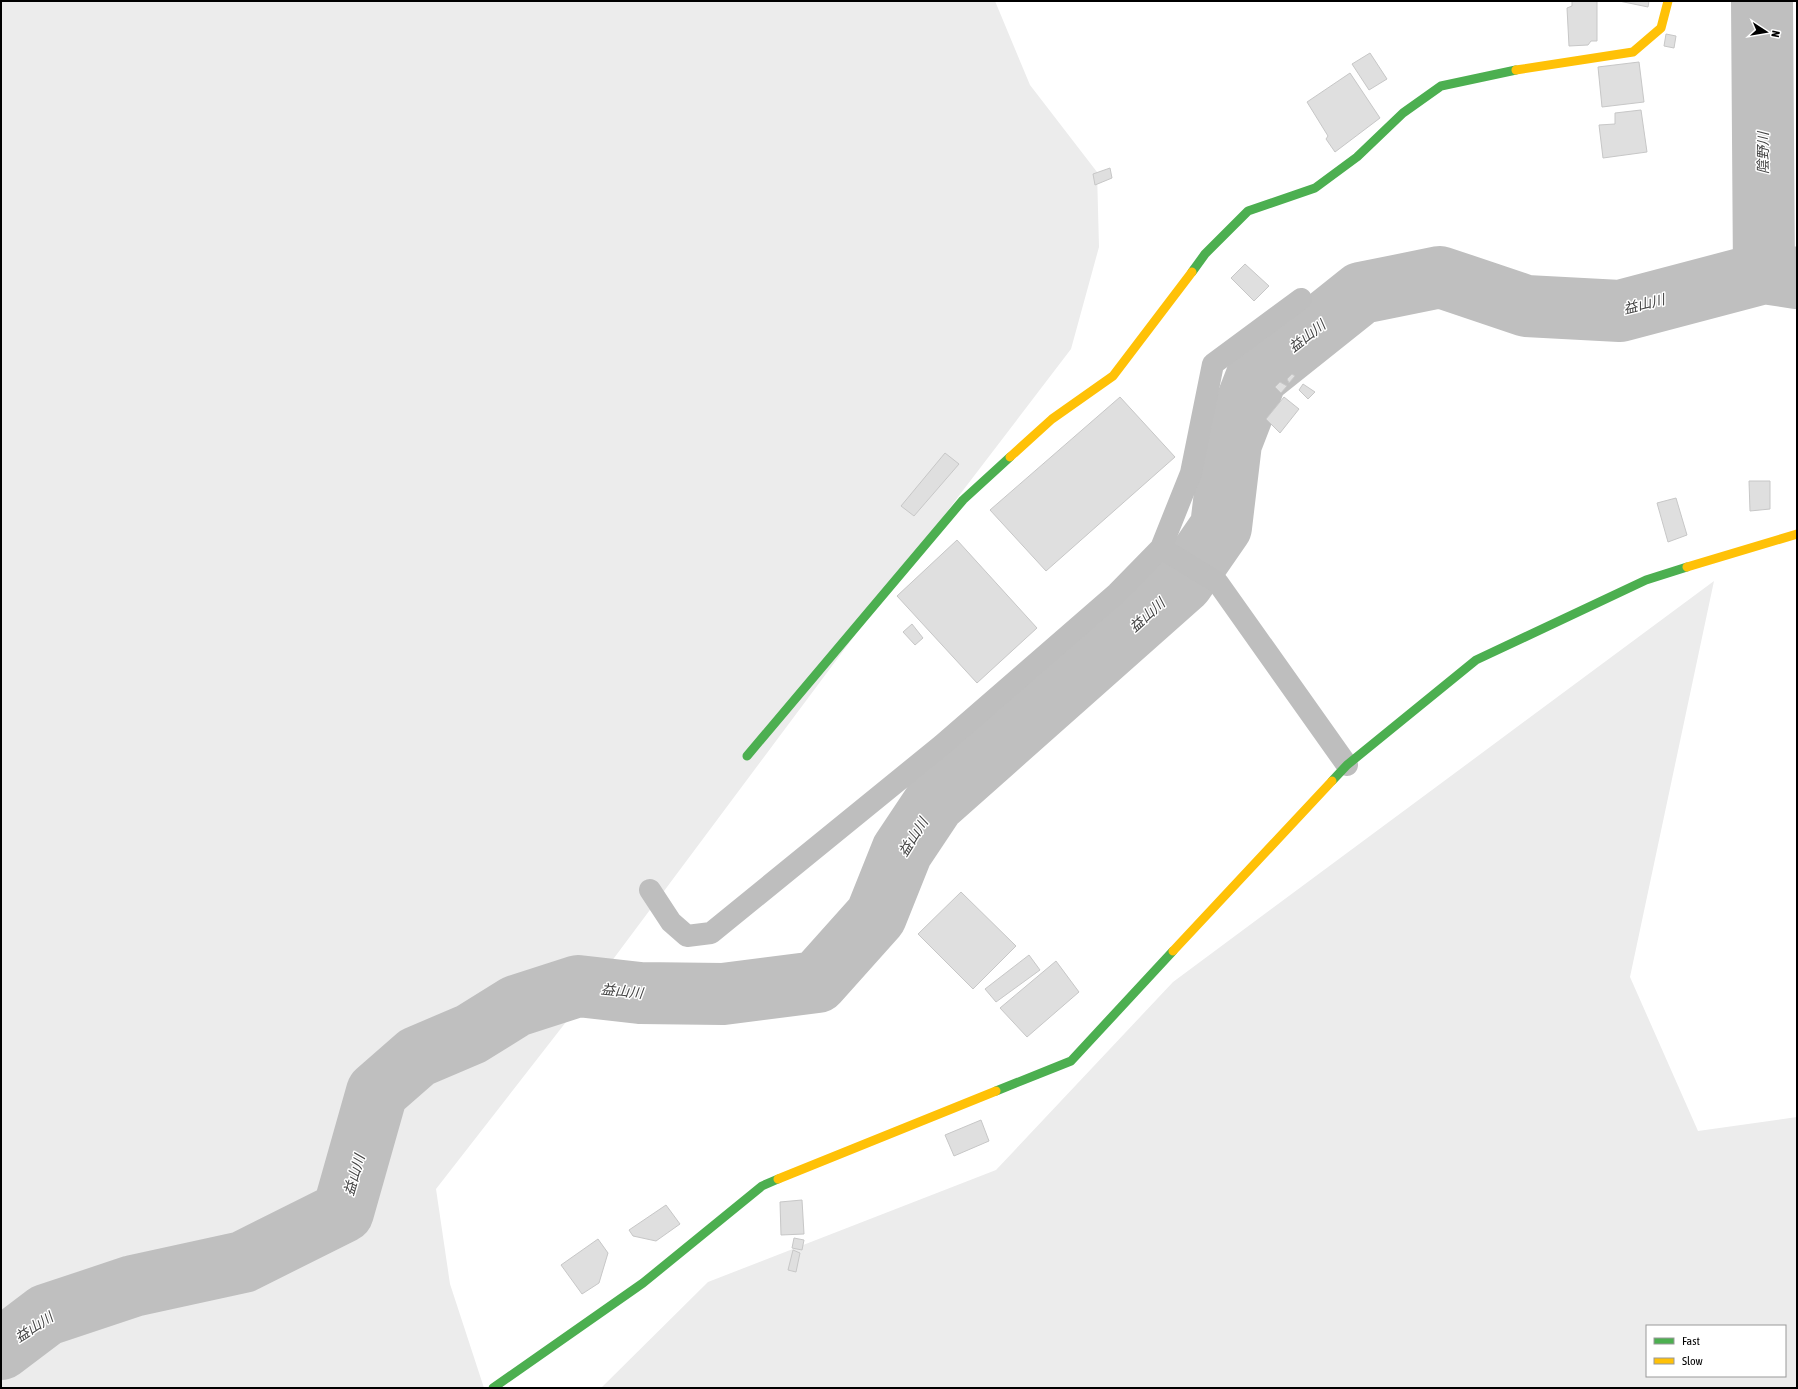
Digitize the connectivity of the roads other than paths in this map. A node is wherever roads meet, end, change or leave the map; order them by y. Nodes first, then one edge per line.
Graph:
1 (1668, 1) edge
2 (1301, 299) dead end
3 (1797, 534) edge
4 (1161, 548) junction
5 (746, 756) dead end
6 (1347, 765) junction
7 (650, 890) dead end
8 (493, 1388) edge

1 - 5 street
2 - 4 street
3 - 6 street
4 - 6 street
4 - 7 street
6 - 8 street

